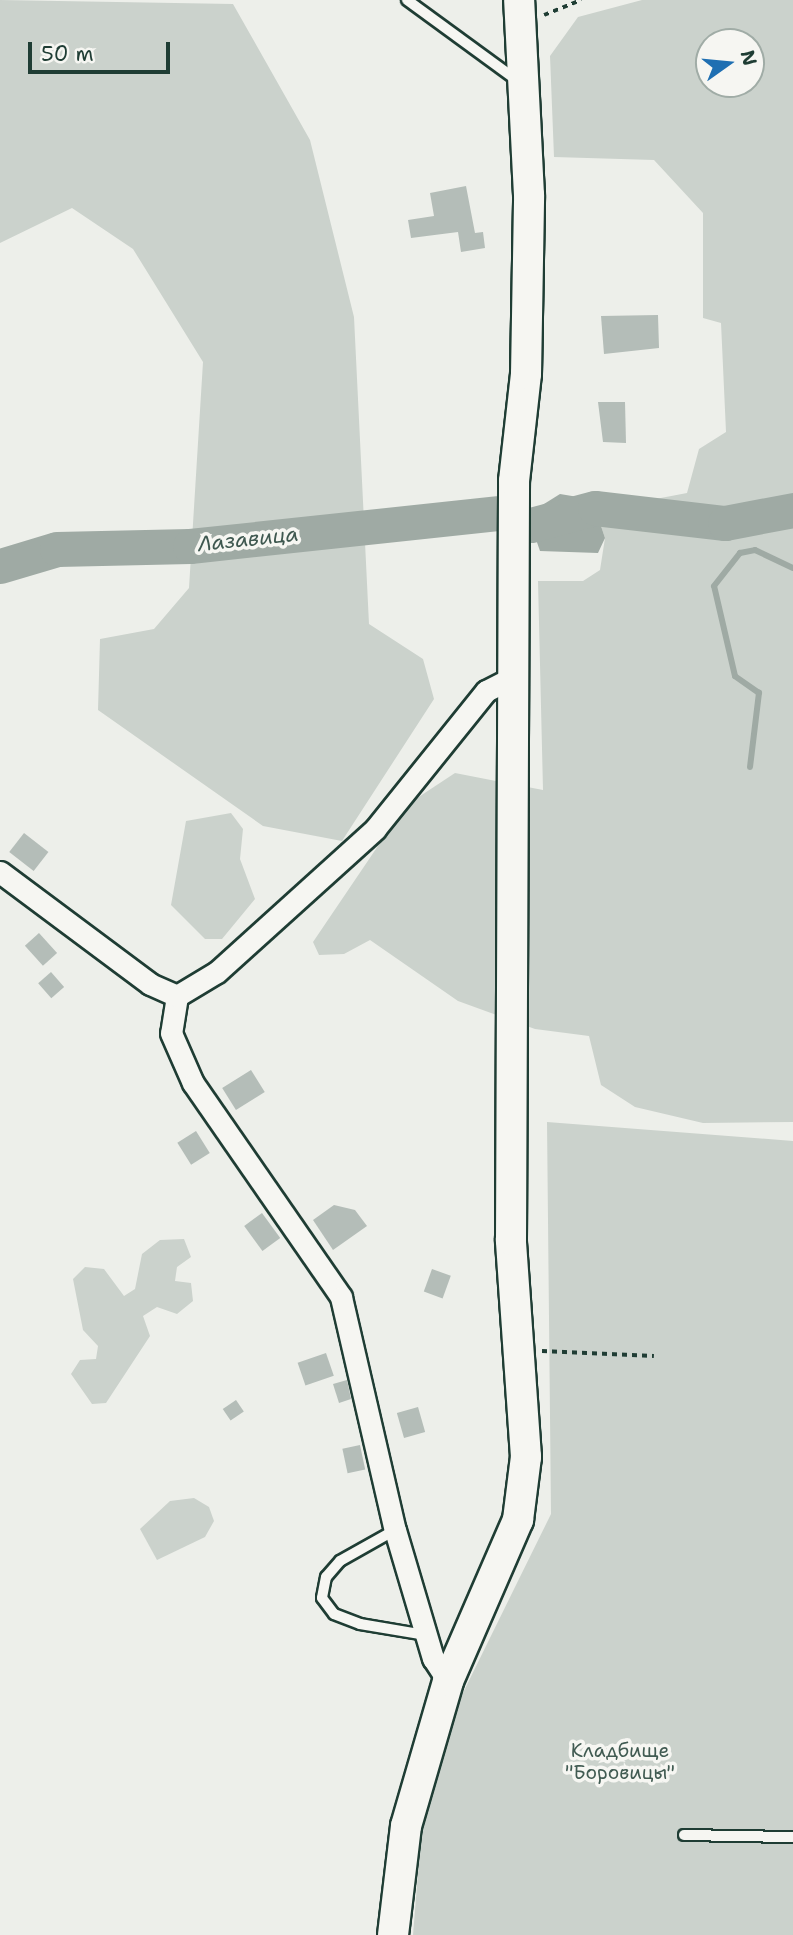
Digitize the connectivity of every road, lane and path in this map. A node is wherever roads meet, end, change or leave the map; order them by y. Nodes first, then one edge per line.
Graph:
1 (407, 0) edge
2 (581, 0) edge
3 (519, 11) edge
4 (523, 84) junction
5 (515, 676) junction
6 (0, 872) edge
7 (177, 996) junction
8 (519, 1350) junction
9 (654, 1356) dead end
10 (395, 1530) junction
11 (426, 1635) junction
12 (448, 1681) junction
13 (684, 1835) dead end
14 (793, 1837) edge
15 (393, 1935) edge

1 - 4 lane
2 - 3 path
3 - 4 street
4 - 5 street
5 - 7 street
5 - 8 street
6 - 7 street
7 - 10 street
8 - 9 path
8 - 12 street
10 - 11 street
10 - 11 lane
11 - 12 street
12 - 15 street
13 - 14 lane

